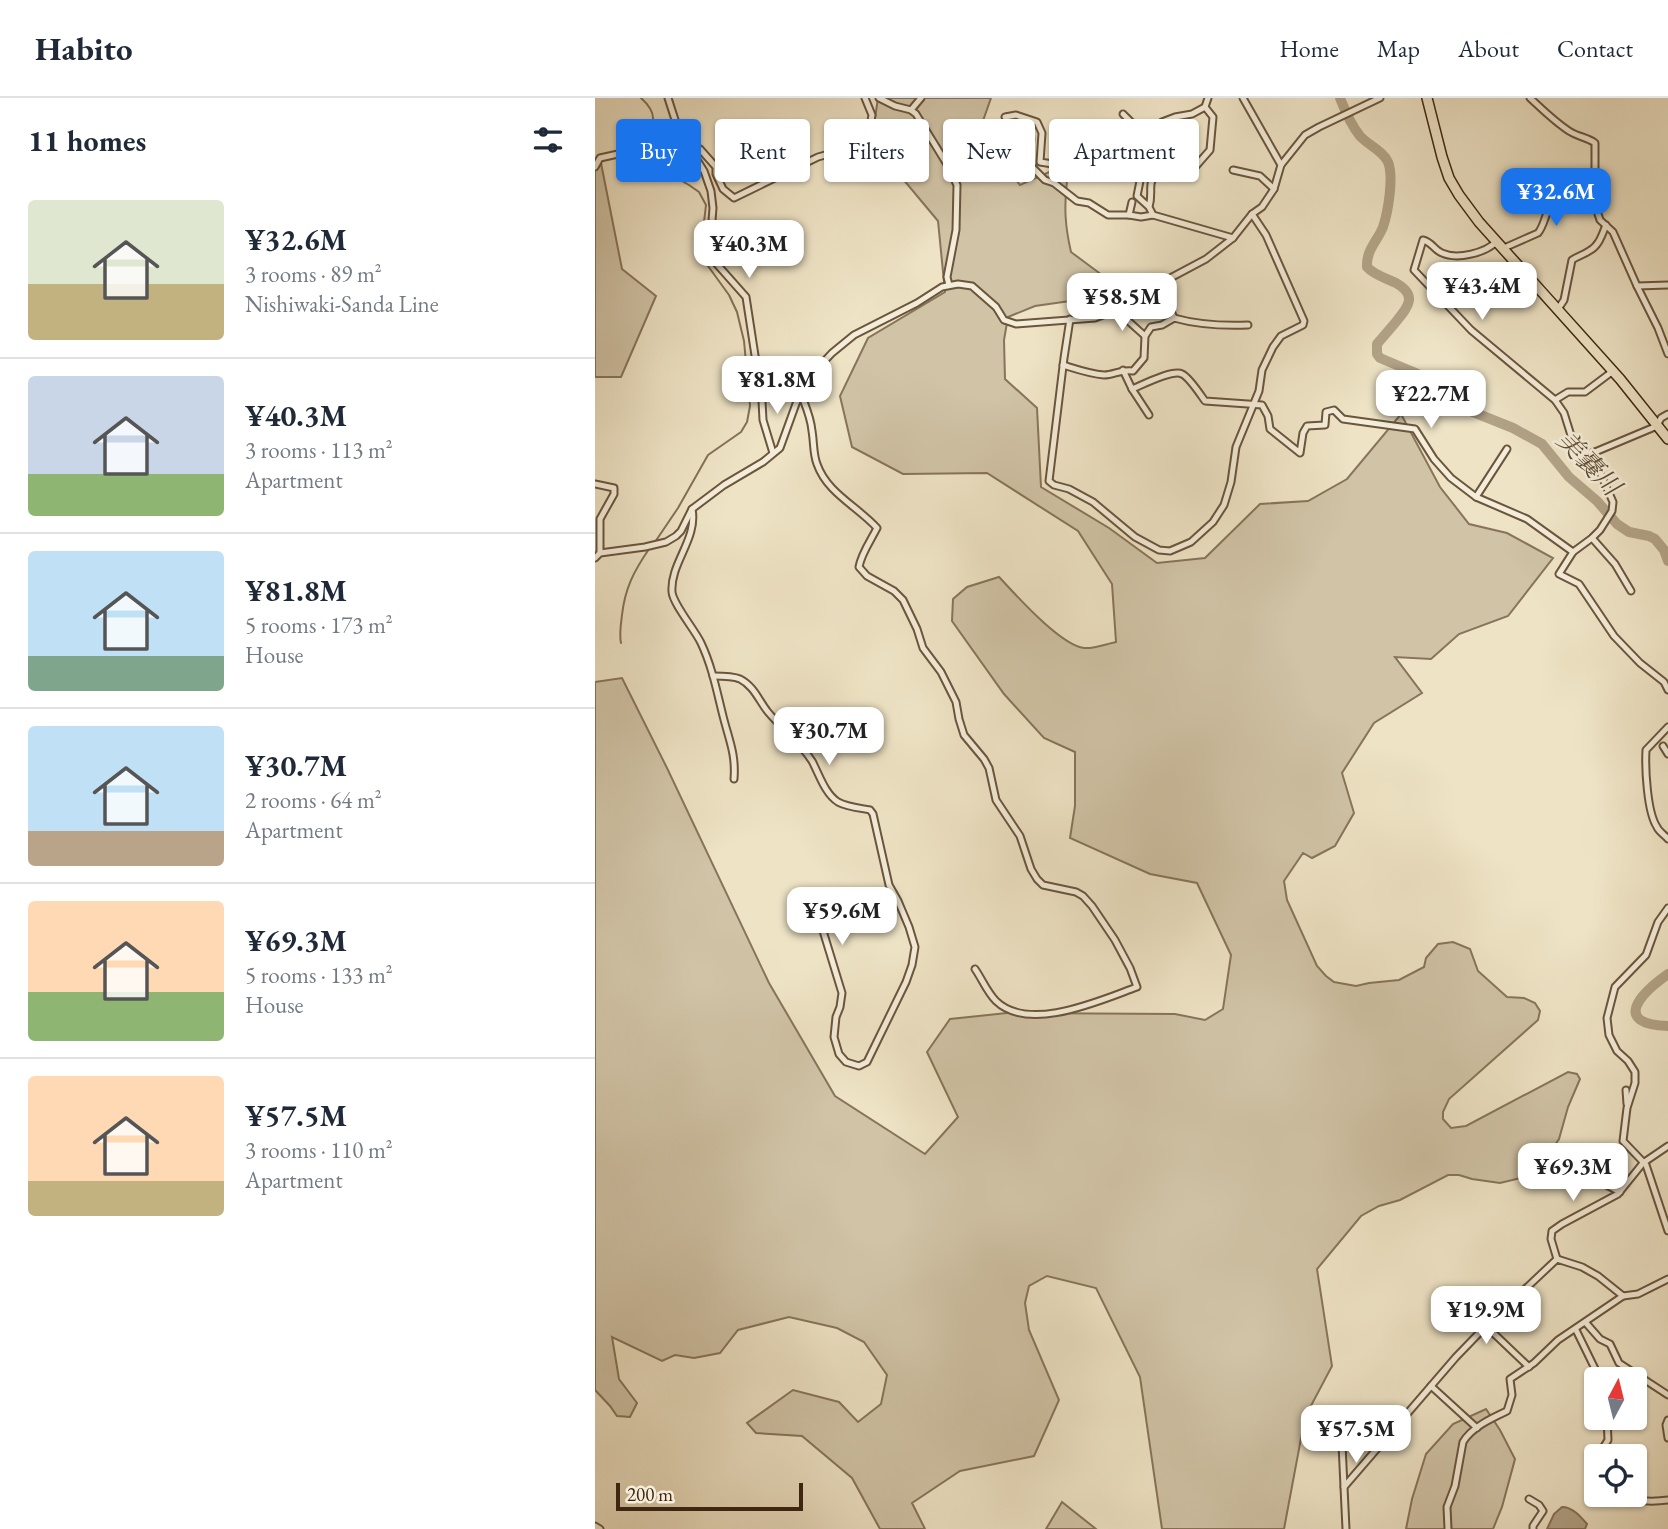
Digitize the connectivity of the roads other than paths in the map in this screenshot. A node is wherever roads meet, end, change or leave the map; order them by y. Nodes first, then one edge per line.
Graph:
1 (668, 98) edge
2 (865, 98) edge
3 (879, 98) edge
4 (921, 98) edge
5 (1208, 98) edge
6 (1243, 98) edge
7 (1380, 98) edge
8 (1427, 98) edge
9 (1530, 98) edge
10 (1205, 107) junction
11 (911, 110) junction
12 (1122, 114) dead end
13 (1005, 117) dead end
14 (675, 119) edge
15 (1127, 119) edge
16 (1170, 119) edge
17 (701, 150) edge
18 (616, 154) edge
19 (1049, 163) edge
20 (1199, 163) edge
21 (1281, 165) junction
22 (701, 166) edge
23 (595, 167) edge
24 (1035, 170) edge
25 (1233, 170) dead end
26 (1140, 182) edge
27 (1152, 182) edge
28 (1595, 185) junction
29 (1274, 189) junction
30 (1132, 202) dead end
31 (1149, 207) junction
32 (1252, 214) junction
33 (1129, 215) junction
34 (1153, 215) junction
35 (1606, 225) junction
36 (1233, 237) junction
37 (1500, 245) junction
38 (1159, 284) junction
39 (949, 285) junction
40 (1668, 285) edge
41 (1637, 286) junction
42 (1558, 309) junction
43 (1116, 310) junction
44 (1174, 318) junction
45 (1070, 319) junction
46 (1248, 325) dead end
47 (1145, 336) junction
48 (1668, 354) edge
49 (1063, 365) junction
50 (1123, 370) junction
51 (1613, 371) junction
52 (1132, 389) junction
53 (801, 394) junction
54 (1555, 400) junction
55 (1254, 404) junction
56 (1668, 414) edge
57 (1149, 415) dead end
58 (1657, 426) junction
59 (1668, 439) edge
60 (1507, 449) dead end
61 (1595, 452) junction
62 (773, 453) junction
63 (595, 484) edge
64 (1476, 497) junction
65 (692, 509) junction
66 (1592, 538) junction
67 (1573, 552) junction
68 (597, 556) edge
69 (1631, 591) dead end
70 (713, 676) junction
71 (1668, 690) edge
72 (1668, 727) edge
73 (1663, 746) dead end
74 (1668, 754) edge
75 (733, 779) dead end
76 (1668, 825) edge
77 (1666, 833) edge
78 (1668, 839) edge
79 (898, 901) junction
80 (1668, 908) edge
81 (975, 969) dead end
82 (1626, 1090) dead end
83 (1627, 1108) junction
84 (1668, 1146) edge
85 (1643, 1163) junction
86 (1593, 1178) dead end
87 (1620, 1192) junction
88 (1668, 1231) edge
89 (1557, 1259) junction
90 (1668, 1279) edge
91 (1623, 1296) junction
92 (1585, 1323) junction
93 (1486, 1326) junction
94 (1576, 1330) junction
95 (1529, 1367) junction
96 (1593, 1367) edge
97 (1431, 1386) junction
98 (1668, 1395) edge
99 (1668, 1420) edge
100 (1477, 1428) junction
101 (1668, 1438) edge
102 (1342, 1444) dead end
103 (1344, 1487) junction
104 (1529, 1499) dead end
105 (1668, 1500) edge
106 (1647, 1501) edge
107 (595, 1526) edge
108 (600, 1529) edge
109 (1346, 1529) edge
110 (1448, 1529) edge
111 (1533, 1529) edge

1 - 14 street
2 - 17 street
3 - 11 street
4 - 11 street
5 - 10 street
6 - 21 street
7 - 21 street
8 - 37 main road
9 - 28 street
10 - 16 street
10 - 20 street
11 - 39 street
12 - 15 street
13 - 19 street
18 - 23 street
21 - 29 street
22 - 62 street
24 - 33 street
25 - 29 street
26 - 31 street
27 - 31 street
28 - 35 street
28 - 37 street
29 - 32 street
30 - 33 street
31 - 34 street
32 - 36 street
32 - 55 street
33 - 34 street
34 - 36 street
35 - 41 street
35 - 42 street
36 - 38 street
37 - 42 main road
37 - 54 street
38 - 43 street
38 - 44 street
39 - 45 street
39 - 53 street
40 - 41 street
41 - 48 street
42 - 51 main road
43 - 45 street
43 - 47 street
44 - 46 street
44 - 47 street
45 - 49 street
47 - 50 street
49 - 50 street
49 - 55 street
50 - 52 street
51 - 54 street
51 - 58 main road
52 - 55 street
52 - 57 street
53 - 62 street
53 - 81 street
54 - 61 street
55 - 64 street
56 - 58 street
58 - 59 main road
58 - 61 street
60 - 64 street
61 - 66 street
62 - 65 street
63 - 68 street
64 - 67 street
65 - 68 street
65 - 70 street
66 - 67 street
66 - 69 street
67 - 71 street
70 - 75 street
70 - 79 street
72 - 77 street
73 - 74 street
76 - 77 street
77 - 78 street
79 - 79 street
80 - 83 street
82 - 83 street
83 - 85 street
84 - 85 street
85 - 87 street
85 - 88 street
86 - 87 street
87 - 89 street
89 - 91 street
89 - 93 street
90 - 91 street
91 - 92 street
92 - 94 street
92 - 98 street
93 - 95 street
93 - 97 street
94 - 95 street
94 - 96 street
95 - 100 street
97 - 100 street
97 - 103 street
99 - 101 street
100 - 110 street
102 - 103 street
103 - 109 street
104 - 111 street
105 - 106 street
107 - 108 street

